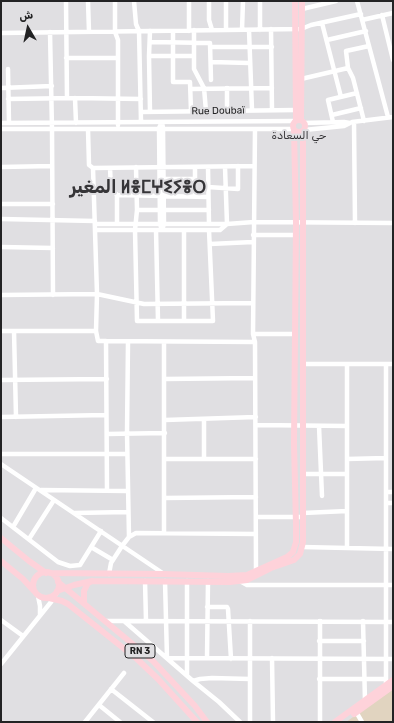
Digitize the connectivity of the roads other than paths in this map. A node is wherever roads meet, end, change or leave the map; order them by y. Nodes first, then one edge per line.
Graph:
1 (66, 1) edge
2 (88, 1) edge
3 (115, 1) edge
4 (134, 1) edge
5 (189, 1) edge
6 (209, 1) edge
7 (226, 1) edge
8 (242, 1) edge
9 (260, 1) edge
10 (295, 1) edge
11 (302, 1) edge
12 (336, 1) edge
13 (357, 1) edge
14 (302, 9) junction
15 (393, 13) edge
16 (361, 14) junction
17 (382, 15) junction
18 (362, 20) junction
19 (322, 22) junction
20 (272, 29) junction
21 (298, 29) junction
22 (189, 30) junction
23 (194, 30) junction
24 (212, 30) junction
25 (226, 30) junction
26 (242, 30) junction
27 (249, 30) junction
28 (260, 30) junction
29 (139, 31) junction
30 (150, 31) junction
31 (172, 31) junction
32 (366, 31) junction
33 (50, 32) junction
34 (65, 32) junction
35 (89, 32) junction
36 (115, 32) junction
37 (1, 33) edge
38 (327, 40) junction
39 (150, 42) junction
40 (173, 42) junction
41 (194, 43) junction
42 (272, 46) junction
43 (369, 46) junction
44 (210, 47) junction
45 (248, 47) junction
46 (173, 55) junction
47 (149, 56) junction
48 (194, 56) junction
49 (66, 58) junction
50 (118, 58) junction
51 (393, 60) edge
52 (211, 62) junction
53 (249, 63) junction
54 (348, 68) junction
55 (8, 69) dead end
56 (334, 72) junction
57 (302, 79) junction
58 (211, 80) dead end
59 (52, 86) junction
60 (1, 88) edge
61 (8, 88) junction
62 (204, 88) junction
63 (227, 88) junction
64 (250, 88) junction
65 (272, 88) junction
66 (191, 89) junction
67 (357, 93) junction
68 (341, 97) junction
69 (67, 98) junction
70 (75, 98) junction
71 (118, 98) junction
72 (8, 99) junction
73 (52, 99) junction
74 (141, 99) junction
75 (360, 108) junction
76 (252, 110) junction
77 (272, 110) junction
78 (296, 110) junction
79 (190, 111) junction
80 (206, 111) junction
81 (227, 111) junction
82 (141, 112) junction
83 (150, 112) junction
84 (332, 115) junction
85 (391, 117) edge
86 (299, 121) junction
87 (364, 121) junction
88 (76, 122) junction
89 (118, 122) junction
90 (141, 122) junction
91 (162, 122) junction
92 (333, 122) junction
93 (352, 122) junction
94 (1, 123) edge
95 (9, 123) junction
96 (52, 123) junction
97 (88, 128) junction
98 (118, 128) junction
99 (161, 128) junction
100 (1, 129) edge
101 (52, 129) junction
102 (255, 129) junction
103 (294, 130) junction
104 (303, 130) junction
105 (52, 166) junction
106 (238, 166) junction
107 (254, 166) junction
108 (1, 167) edge
109 (161, 167) junction
110 (195, 167) junction
111 (208, 167) junction
112 (225, 167) junction
113 (93, 168) junction
114 (110, 168) junction
115 (136, 168) junction
116 (164, 179) junction
117 (195, 179) junction
118 (208, 187) junction
119 (226, 188) junction
120 (116, 195) junction
121 (137, 195) junction
122 (162, 195) junction
123 (195, 196) junction
124 (208, 197) junction
125 (1, 204) edge
126 (52, 204) junction
127 (137, 210) junction
128 (162, 210) junction
129 (208, 210) junction
130 (1, 219) edge
131 (53, 220) junction
132 (254, 222) junction
133 (296, 222) junction
134 (303, 223) junction
135 (355, 223) junction
136 (393, 223) edge
137 (117, 224) junction
138 (136, 224) junction
139 (162, 224) junction
140 (209, 224) junction
141 (227, 224) junction
142 (95, 225) junction
143 (134, 230) junction
144 (156, 230) junction
145 (162, 230) junction
146 (184, 230) junction
147 (209, 230) junction
148 (254, 235) junction
149 (296, 235) junction
150 (253, 242) junction
151 (210, 244) junction
152 (1, 247) edge
153 (53, 248) junction
154 (97, 294) junction
155 (1, 295) edge
156 (53, 295) junction
157 (136, 302) junction
158 (185, 303) junction
159 (213, 303) junction
160 (253, 303) junction
161 (157, 304) junction
162 (158, 321) junction
163 (184, 321) junction
164 (1, 331) edge
165 (14, 331) junction
166 (96, 331) junction
167 (253, 334) junction
168 (295, 334) junction
169 (106, 341) junction
170 (128, 342) junction
171 (164, 342) junction
172 (255, 342) junction
173 (303, 364) junction
174 (347, 364) junction
175 (386, 364) junction
176 (393, 364) edge
177 (255, 378) junction
178 (107, 379) junction
179 (165, 379) junction
180 (1, 380) edge
181 (16, 380) junction
182 (1, 416) edge
183 (106, 416) junction
184 (16, 417) junction
185 (256, 417) junction
186 (204, 419) junction
187 (165, 420) junction
188 (294, 425) junction
189 (256, 426) junction
190 (303, 426) junction
191 (319, 426) junction
192 (347, 426) junction
193 (127, 433) junction
194 (164, 433) junction
195 (107, 434) junction
196 (1, 454) edge
197 (107, 454) junction
198 (127, 454) junction
199 (386, 458) junction
200 (164, 459) junction
201 (204, 459) junction
202 (256, 459) junction
203 (347, 459) junction
204 (1, 464) edge
205 (303, 474) junction
206 (321, 474) junction
207 (347, 474) junction
208 (38, 489) junction
209 (108, 491) junction
210 (128, 491) junction
211 (386, 492) junction
212 (393, 492) edge
213 (322, 496) dead end
214 (256, 497) junction
215 (164, 498) junction
216 (54, 500) junction
217 (386, 503) junction
218 (393, 503) edge
219 (347, 511) junction
220 (128, 512) junction
221 (74, 513) junction
222 (303, 515) junction
223 (256, 517) junction
224 (1, 518) edge
225 (296, 518) junction
226 (13, 527) junction
227 (101, 531) junction
228 (164, 533) junction
229 (256, 534) junction
230 (129, 537) junction
231 (1, 538) edge
232 (29, 538) junction
233 (122, 546) junction
234 (91, 547) junction
235 (302, 547) junction
236 (347, 548) junction
237 (386, 549) junction
238 (393, 549) edge
239 (113, 560) junction
240 (1, 561) edge
241 (256, 570) junction
242 (48, 573) junction
243 (109, 574) junction
244 (163, 574) junction
245 (240, 580) junction
246 (92, 581) junction
247 (145, 581) junction
248 (167, 581) junction
249 (187, 581) junction
250 (208, 581) junction
251 (58, 582) junction
252 (386, 585) junction
253 (393, 585) edge
254 (65, 588) junction
255 (36, 594) junction
256 (54, 595) junction
257 (84, 604) junction
258 (207, 607) junction
259 (40, 615) junction
260 (1, 620) edge
261 (105, 621) junction
262 (124, 621) junction
263 (146, 621) junction
264 (165, 621) junction
265 (186, 621) junction
266 (207, 621) junction
267 (228, 621) junction
268 (250, 621) junction
269 (320, 621) junction
270 (363, 621) junction
271 (386, 622) junction
272 (393, 622) edge
273 (22, 636) junction
274 (319, 641) junction
275 (364, 641) junction
276 (167, 658) junction
277 (186, 658) junction
278 (207, 658) junction
279 (272, 658) junction
280 (319, 658) junction
281 (231, 659) junction
282 (251, 659) junction
283 (364, 659) junction
284 (386, 659) junction
285 (393, 659) edge
286 (1, 664) edge
287 (124, 673) dead end
288 (187, 675) junction
289 (250, 679) junction
290 (319, 679) junction
291 (364, 680) junction
292 (194, 681) junction
293 (390, 683) edge
294 (111, 689) junction
295 (365, 701) junction
296 (99, 705) junction
297 (355, 711) junction
298 (85, 722) edge
299 (120, 722) edge
300 (153, 722) edge
301 (197, 722) edge
302 (207, 722) edge
303 (240, 722) edge
304 (250, 722) edge
305 (273, 722) edge
306 (320, 722) edge
307 (335, 722) edge
308 (342, 722) edge
309 (362, 722) edge

1 - 34 street
2 - 35 street
3 - 36 street
4 - 29 street
5 - 22 street
6 - 24 street
7 - 25 street
8 - 26 street
9 - 28 street
10 - 21 main road
11 - 14 main road
12 - 14 street
13 - 16 street
14 - 21 main road
15 - 17 street
16 - 18 street
16 - 19 street
17 - 18 street
17 - 51 street
18 - 32 street
19 - 21 street
19 - 38 street
20 - 21 street
20 - 28 street
20 - 42 street
21 - 57 main road
21 - 78 main road
22 - 23 street
22 - 31 street
23 - 24 street
23 - 41 street
24 - 25 street
25 - 26 street
26 - 27 street
27 - 28 street
27 - 45 street
29 - 30 street
29 - 36 street
29 - 74 street
30 - 31 street
30 - 39 street
31 - 40 street
32 - 38 street
32 - 43 street
33 - 34 street
33 - 37 street
33 - 59 street
34 - 35 street
34 - 49 street
35 - 36 street
36 - 50 street
38 - 56 street
39 - 40 street
39 - 47 street
40 - 41 street
40 - 46 street
41 - 44 street
41 - 48 street
42 - 45 street
42 - 65 street
43 - 54 street
43 - 85 street
44 - 45 street
44 - 52 street
45 - 53 street
46 - 47 street
46 - 48 street
46 - 66 street
47 - 83 street
48 - 62 street
49 - 50 street
49 - 69 street
50 - 71 street
52 - 53 street
52 - 58 street
53 - 64 street
54 - 56 street
54 - 67 street
55 - 61 street
56 - 57 street
56 - 68 street
57 - 86 main road
59 - 61 street
59 - 73 street
60 - 61 street
61 - 72 street
62 - 63 street
62 - 66 street
62 - 80 street
63 - 64 street
63 - 81 street
64 - 65 street
64 - 76 street
65 - 77 street
66 - 79 street
67 - 68 street
67 - 75 street
68 - 84 street
69 - 70 street
69 - 73 street
70 - 71 street
70 - 88 street
71 - 74 street
71 - 89 street
72 - 73 street
72 - 95 street
73 - 96 street
74 - 82 street
75 - 84 street
75 - 87 street
76 - 77 street, Rue Doubaï
76 - 81 street, Rue Doubaï
77 - 78 street, Rue Doubaï
78 - 86 main road
79 - 80 street, Rue Doubaï
79 - 83 street, Rue Doubaï
80 - 81 street, Rue Doubaï
82 - 83 street, Rue Doubaï
82 - 90 street
84 - 92 street
85 - 87 street
86 - 91 street
86 - 92 street
86 - 103 main road
86 - 104 main road
87 - 93 street
88 - 89 street
88 - 96 street
89 - 90 street
89 - 98 street
90 - 91 street
91 - 99 street
92 - 93 street
93 - 104 street
93 - 135 street
94 - 95 street
95 - 96 street
96 - 101 street
97 - 98 street
97 - 101 street
97 - 113 street
98 - 99 street
99 - 102 street
99 - 109 street
100 - 101 street
101 - 105 street
102 - 103 street
102 - 107 street
103 - 104 main road
103 - 133 main road
104 - 134 main road
105 - 108 street
105 - 126 street
106 - 107 street
106 - 112 street
106 - 119 street
107 - 132 street
109 - 110 street
109 - 115 street
109 - 116 street
109 - 122 street
110 - 111 street
110 - 117 street
111 - 112 street
111 - 118 street
112 - 119 street
113 - 114 street
113 - 142 street
114 - 115 street
114 - 120 street
115 - 121 street
116 - 117 street
116 - 122 street
117 - 123 street
118 - 119 street
118 - 124 street
119 - 141 street
120 - 121 street
120 - 137 street
121 - 122 street
121 - 127 street
122 - 123 street
122 - 128 street
123 - 124 street
124 - 129 street
125 - 126 street
126 - 131 street
127 - 128 street
127 - 138 street
128 - 129 street
128 - 139 street
129 - 140 street
130 - 131 street
131 - 142 street
131 - 153 street
132 - 133 street
132 - 141 street
132 - 148 street
133 - 134 street
133 - 149 main road
134 - 135 street
134 - 173 main road
135 - 136 street
137 - 138 street
137 - 142 street
138 - 139 street
138 - 143 street
139 - 140 street
139 - 145 street
140 - 141 street
141 - 147 street
142 - 143 street
142 - 154 street
143 - 144 street
143 - 157 street
144 - 145 street
144 - 161 street
145 - 146 street
146 - 147 street
146 - 158 street
147 - 151 street
148 - 149 street
148 - 150 street
149 - 168 main road
150 - 151 street
150 - 160 street
151 - 159 street
152 - 153 street
153 - 156 street
154 - 156 street
154 - 157 street
154 - 166 street
155 - 156 street
157 - 161 street
157 - 162 street
158 - 159 street
158 - 161 street
158 - 163 street
159 - 160 street
159 - 163 street
160 - 167 street
161 - 162 street
162 - 163 street
164 - 165 street
165 - 166 street
165 - 181 street
166 - 169 street
167 - 168 street
167 - 172 street
168 - 188 main road
169 - 170 street
169 - 178 street
170 - 171 street
170 - 193 street
171 - 172 street
171 - 179 street
172 - 177 street
173 - 174 street
173 - 190 main road
174 - 175 street
174 - 192 street
175 - 176 street
175 - 199 street
177 - 179 street
177 - 185 street
178 - 181 street
178 - 183 street
179 - 187 street
180 - 181 street
181 - 184 street
182 - 184 street
183 - 184 street
183 - 195 street
185 - 186 street
185 - 189 street
186 - 187 street
186 - 201 street
187 - 194 street
188 - 189 street
188 - 190 street
188 - 225 main road
189 - 202 street
190 - 191 street
190 - 205 main road
191 - 192 street
191 - 206 street
192 - 203 street
193 - 194 street
193 - 195 street
193 - 198 street
194 - 200 street
195 - 197 street
196 - 197 street
197 - 198 street
197 - 209 street
198 - 210 street
199 - 203 street
199 - 211 street
200 - 201 street
200 - 215 street
201 - 202 street
202 - 214 street
203 - 207 street
204 - 208 street
205 - 206 street
205 - 222 main road
206 - 207 street
206 - 213 street
207 - 219 street
208 - 209 street
208 - 216 street
208 - 226 street
209 - 210 street
210 - 220 street
211 - 212 street
211 - 217 street
214 - 215 street
214 - 223 street
215 - 228 street
216 - 221 street
216 - 232 street
217 - 218 street
217 - 237 street
219 - 222 street
219 - 236 street
220 - 221 street
220 - 230 street
221 - 227 street
222 - 225 street
222 - 235 main road
223 - 225 street
223 - 229 street
224 - 226 street
225 - 241 main road
226 - 232 street
227 - 233 street
227 - 234 street
228 - 229 street
228 - 230 street
229 - 241 street
230 - 233 street
231 - 242 main road
232 - 234 street
233 - 239 street
233 - 244 street
234 - 239 street
235 - 236 street
235 - 245 main road
236 - 237 street
237 - 238 street
237 - 252 street
239 - 243 street
240 - 255 main road
241 - 244 main road
242 - 243 main road
242 - 251 main road
242 - 255 main road
243 - 244 main road
244 - 248 street
245 - 250 main road
245 - 252 street
246 - 247 main road
246 - 254 main road
246 - 257 main road
247 - 248 main road
247 - 263 street
248 - 249 main road
248 - 264 street
249 - 250 main road
249 - 265 street
250 - 258 street
251 - 254 main road, RN 3
251 - 256 main road
252 - 253 street
252 - 271 street
254 - 256 main road
254 - 257 main road, RN 3
255 - 256 main road
255 - 259 street
256 - 259 street
256 - 301 main road, RN 3
257 - 261 main road, RN 3
258 - 266 street
258 - 267 street
259 - 273 street
260 - 273 street
261 - 262 street
261 - 302 main road, RN 3
262 - 263 street
262 - 276 street
263 - 264 street
264 - 265 street
264 - 276 street
265 - 266 street
265 - 277 street
266 - 267 street
266 - 278 street
267 - 268 street
267 - 281 street
268 - 269 street
268 - 282 street
269 - 270 street
269 - 274 street
270 - 271 street
270 - 275 street
271 - 272 street
271 - 284 street
273 - 286 street
274 - 275 street
274 - 280 street
275 - 283 street
276 - 277 street
276 - 288 street
277 - 278 street
277 - 288 street
278 - 281 street
279 - 280 street
279 - 282 street
279 - 305 street
280 - 283 street
280 - 290 street
281 - 282 street
282 - 289 street
283 - 284 street
283 - 291 street
284 - 285 street
284 - 293 street
287 - 294 street
288 - 292 street
289 - 292 street
289 - 304 street
290 - 291 street
290 - 306 street
291 - 293 street
291 - 295 street
292 - 303 street
293 - 295 main road
293 - 297 main road
294 - 296 street
294 - 300 street
295 - 297 main road
296 - 298 street
296 - 299 street
297 - 307 main road
297 - 308 main road
297 - 309 street

